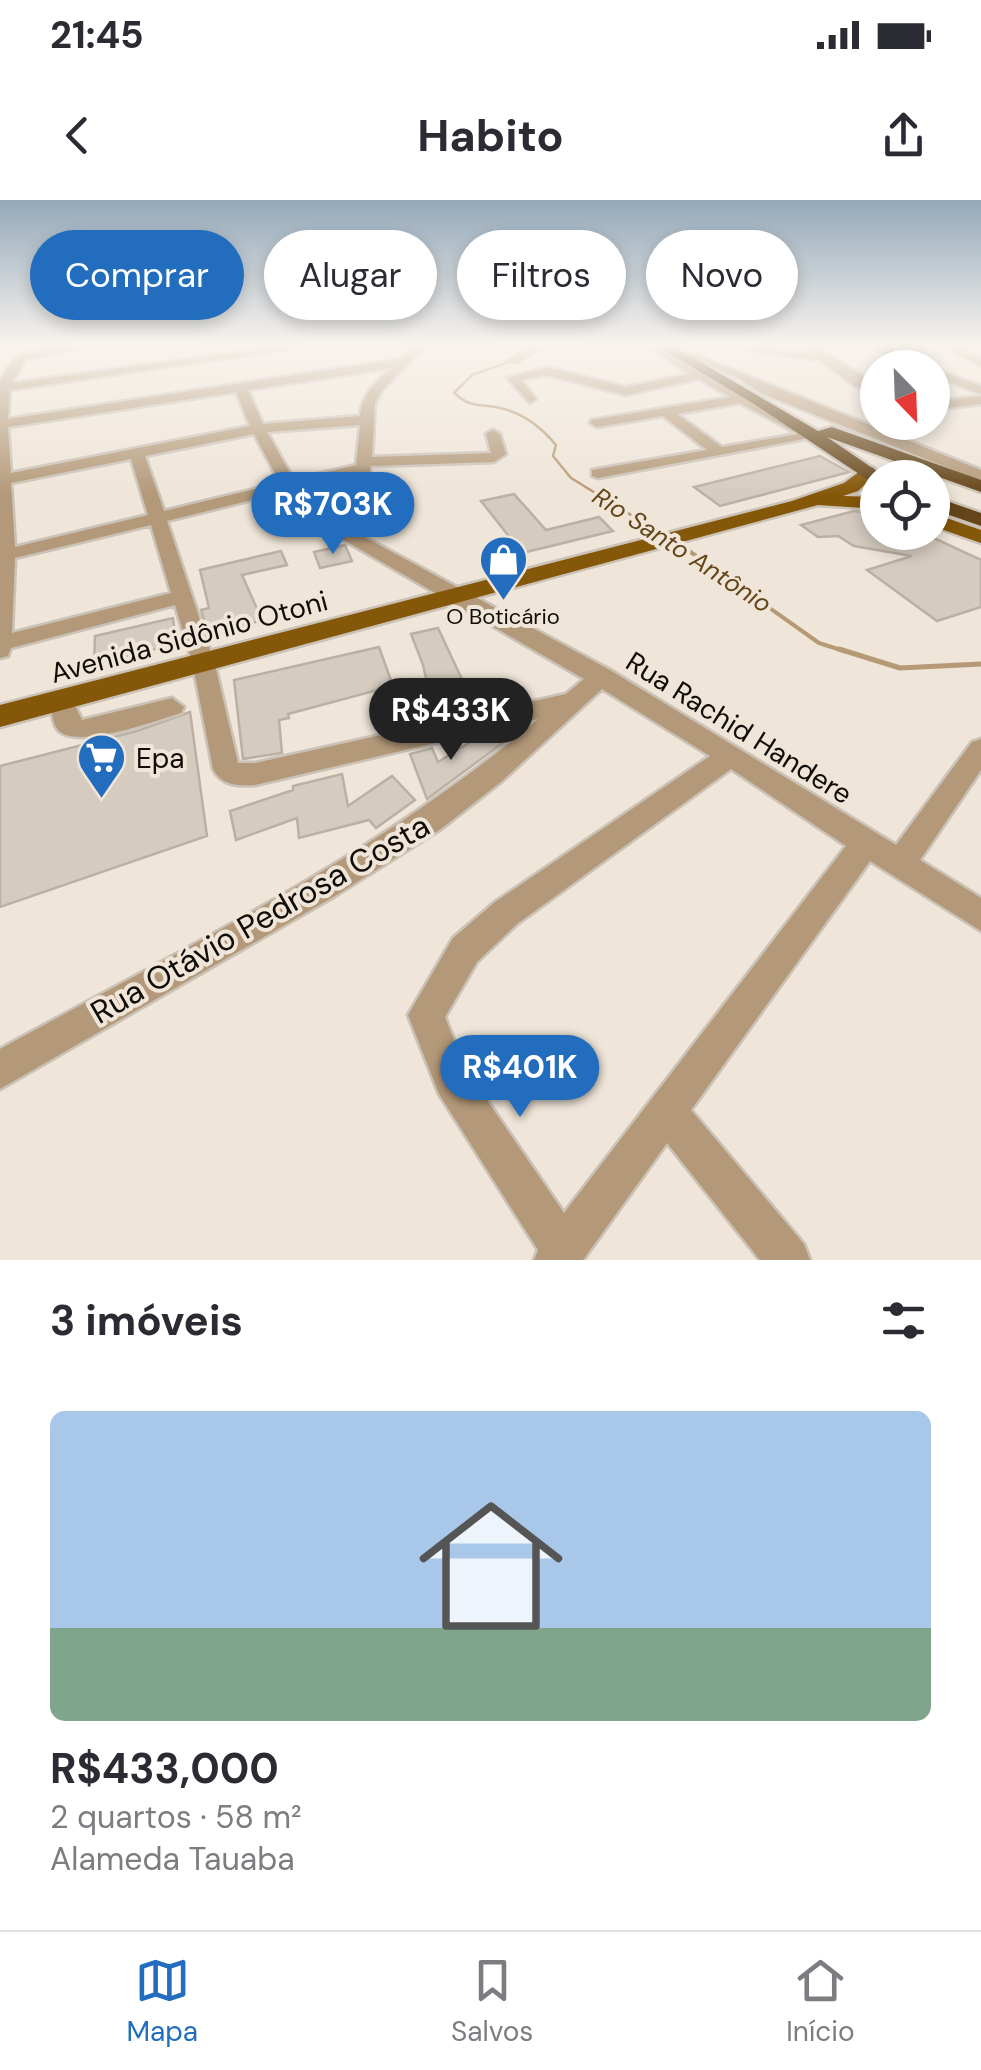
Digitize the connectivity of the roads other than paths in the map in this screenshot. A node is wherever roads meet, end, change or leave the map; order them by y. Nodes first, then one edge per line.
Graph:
1 (2, 395) edge
2 (184, 395) edge
3 (244, 395) edge
4 (372, 395) edge
5 (527, 395) edge
6 (726, 395) edge
7 (759, 395) edge
8 (768, 395) edge
9 (180, 396) joint
10 (530, 399) dead end
11 (981, 400) edge
12 (950, 404) edge
13 (666, 412) junction
14 (365, 420) junction
15 (597, 423) dead end
16 (0, 424) edge
17 (860, 428) edge
18 (258, 429) junction
19 (814, 433) junction
20 (492, 434) dead end
21 (885, 440) edge
22 (892, 440) edge
23 (719, 452) junction
24 (137, 453) junction
25 (903, 460) edge
26 (913, 460) edge
27 (363, 465) junction
28 (860, 466) edge
29 (598, 473) dead end
30 (950, 474) edge
31 (978, 475) edge
32 (3, 479) edge
33 (860, 481) edge
34 (296, 485) junction
35 (860, 502) edge
36 (798, 505) junction
37 (950, 509) edge
38 (158, 518) junction
39 (977, 520) edge
40 (950, 525) edge
41 (348, 535) junction
42 (981, 537) edge
43 (3, 555) edge
44 (182, 597) junction
45 (461, 597) junction
46 (0, 642) edge
47 (0, 652) edge
48 (204, 665) junction
49 (602, 676) junction
50 (62, 701) junction
51 (570, 703) junction
52 (172, 707) dead end
53 (0, 716) edge
54 (981, 748) edge
55 (731, 755) junction
56 (866, 844) junction
57 (899, 866) junction
58 (979, 910) edge
59 (0, 1070) edge
60 (665, 1109) junction
61 (560, 1255) edge
62 (788, 1260) edge

1 - 16 street
2 - 9 street
3 - 18 street, Rua Rachid Handere
4 - 14 street
5 - 10 street
6 - 13 street
7 - 19 highway
8 - 17 street
9 - 16 street
11 - 12 street
13 - 15 street
13 - 23 street
14 - 18 street
14 - 27 street
16 - 32 street
18 - 24 street
18 - 34 street, Rua Rachid Handere
19 - 23 street
19 - 25 highway
19 - 28 highway
20 - 27 street
21 - 26 highway
22 - 31 street
23 - 29 street
24 - 32 street
24 - 38 street
27 - 34 street
27 - 41 street
30 - 31 highway
32 - 43 street
33 - 36 main road
34 - 38 street
34 - 41 street, Rua Rachid Handere
35 - 36 main road
36 - 45 main road, Avenida Sidônio Otoni
37 - 39 highway
38 - 43 street
38 - 44 street
40 - 42 main road
41 - 45 street, Rua Rachid Handere
43 - 46 street
44 - 46 street
44 - 48 street
45 - 48 main road, Avenida Sidônio Otoni
45 - 49 street, Rua Rachid Handere
46 - 47 street
48 - 50 main road, Avenida Sidônio Otoni
48 - 51 street
49 - 51 street, Rua Otávio Pedrosa Costa
49 - 55 street, Rua Rachid Handere
50 - 52 street
50 - 53 main road, Avenida Sidônio Otoni
51 - 59 street, Rua Otávio Pedrosa Costa
54 - 57 street
55 - 56 street, Rua Rachid Handere
55 - 61 street
56 - 57 street, Rua Rachid Handere
56 - 60 street
57 - 58 street, Rua Rachid Handere
60 - 61 street
60 - 62 street

